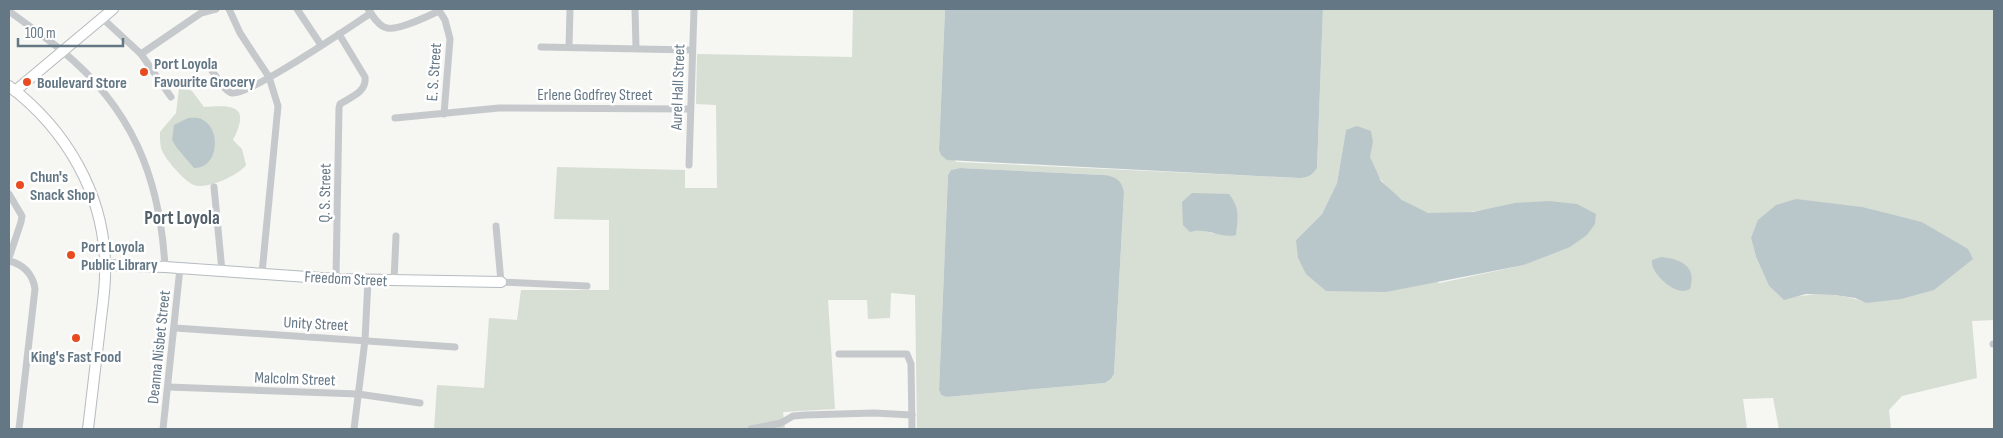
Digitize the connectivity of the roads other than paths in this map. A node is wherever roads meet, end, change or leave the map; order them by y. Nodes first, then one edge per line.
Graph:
1 (113, 9) edge
2 (216, 9) edge
3 (229, 9) edge
4 (296, 9) edge
5 (570, 9) edge
6 (635, 9) edge
7 (694, 9) edge
8 (439, 10) edge
9 (9, 11) edge
10 (199, 11) edge
11 (370, 11) edge
12 (101, 18) junction
13 (339, 34) junction
14 (321, 44) junction
15 (541, 47) dead end
16 (569, 47) junction
17 (636, 48) junction
18 (62, 50) junction
19 (692, 50) junction
20 (141, 54) junction
21 (212, 71) dead end
22 (269, 77) junction
23 (12, 88) edge
24 (171, 96) dead end
25 (690, 109) junction
26 (444, 114) junction
27 (396, 118) dead end
28 (689, 165) dead end
29 (214, 187) dead end
30 (9, 194) edge
31 (496, 226) dead end
32 (396, 236) dead end
33 (9, 259) edge
34 (105, 265) junction
35 (165, 267) junction
36 (180, 268) junction
37 (222, 271) junction
38 (262, 273) junction
39 (336, 279) junction
40 (368, 280) junction
41 (394, 281) junction
42 (501, 282) junction
43 (587, 286) dead end
44 (175, 328) junction
45 (365, 340) junction
46 (455, 346) dead end
47 (840, 354) dead end
48 (168, 387) junction
49 (358, 394) junction
50 (420, 403) dead end
51 (912, 415) junction
52 (19, 429) edge
53 (88, 429) edge
54 (163, 429) edge
55 (354, 429) edge
56 (751, 429) edge
57 (912, 429) edge

1 - 12 street
2 - 10 street
3 - 22 street
4 - 14 street
5 - 16 street
6 - 17 street
7 - 19 street, Aurel Hall Street
8 - 11 street
8 - 26 street, E. S. Street
9 - 18 street
10 - 20 street
11 - 13 street
12 - 18 street
12 - 20 street
13 - 14 street
13 - 39 street, Q. S. Street
14 - 22 street
15 - 16 street
16 - 17 street
17 - 19 street
18 - 23 street
18 - 35 street
19 - 25 street, Aurel Hall Street
20 - 24 street
21 - 22 street
22 - 38 street
23 - 34 street
25 - 26 street, Erlene Godfrey Street
25 - 28 street, Aurel Hall Street
26 - 27 street, Erlene Godfrey Street
29 - 37 street
30 - 33 street
31 - 42 street
32 - 41 street
33 - 52 street
34 - 35 street, Freedom Street
34 - 53 street
35 - 36 street, Freedom Street
36 - 37 street, Freedom Street
36 - 44 street, Deanna Nisbet Street
37 - 38 street, Freedom Street
38 - 39 street, Freedom Street
39 - 40 street, Freedom Street
40 - 41 street, Freedom Street
40 - 45 street
41 - 42 street, Freedom Street
42 - 43 street, Freedom Street
44 - 45 street, Unity Street
44 - 48 street, Deanna Nisbet Street
45 - 46 street, Unity Street
45 - 49 street
47 - 51 street
48 - 49 street, Malcolm Street
48 - 54 street, Deanna Nisbet Street
49 - 50 street, Malcolm Street
49 - 55 street
51 - 56 street
51 - 57 street

